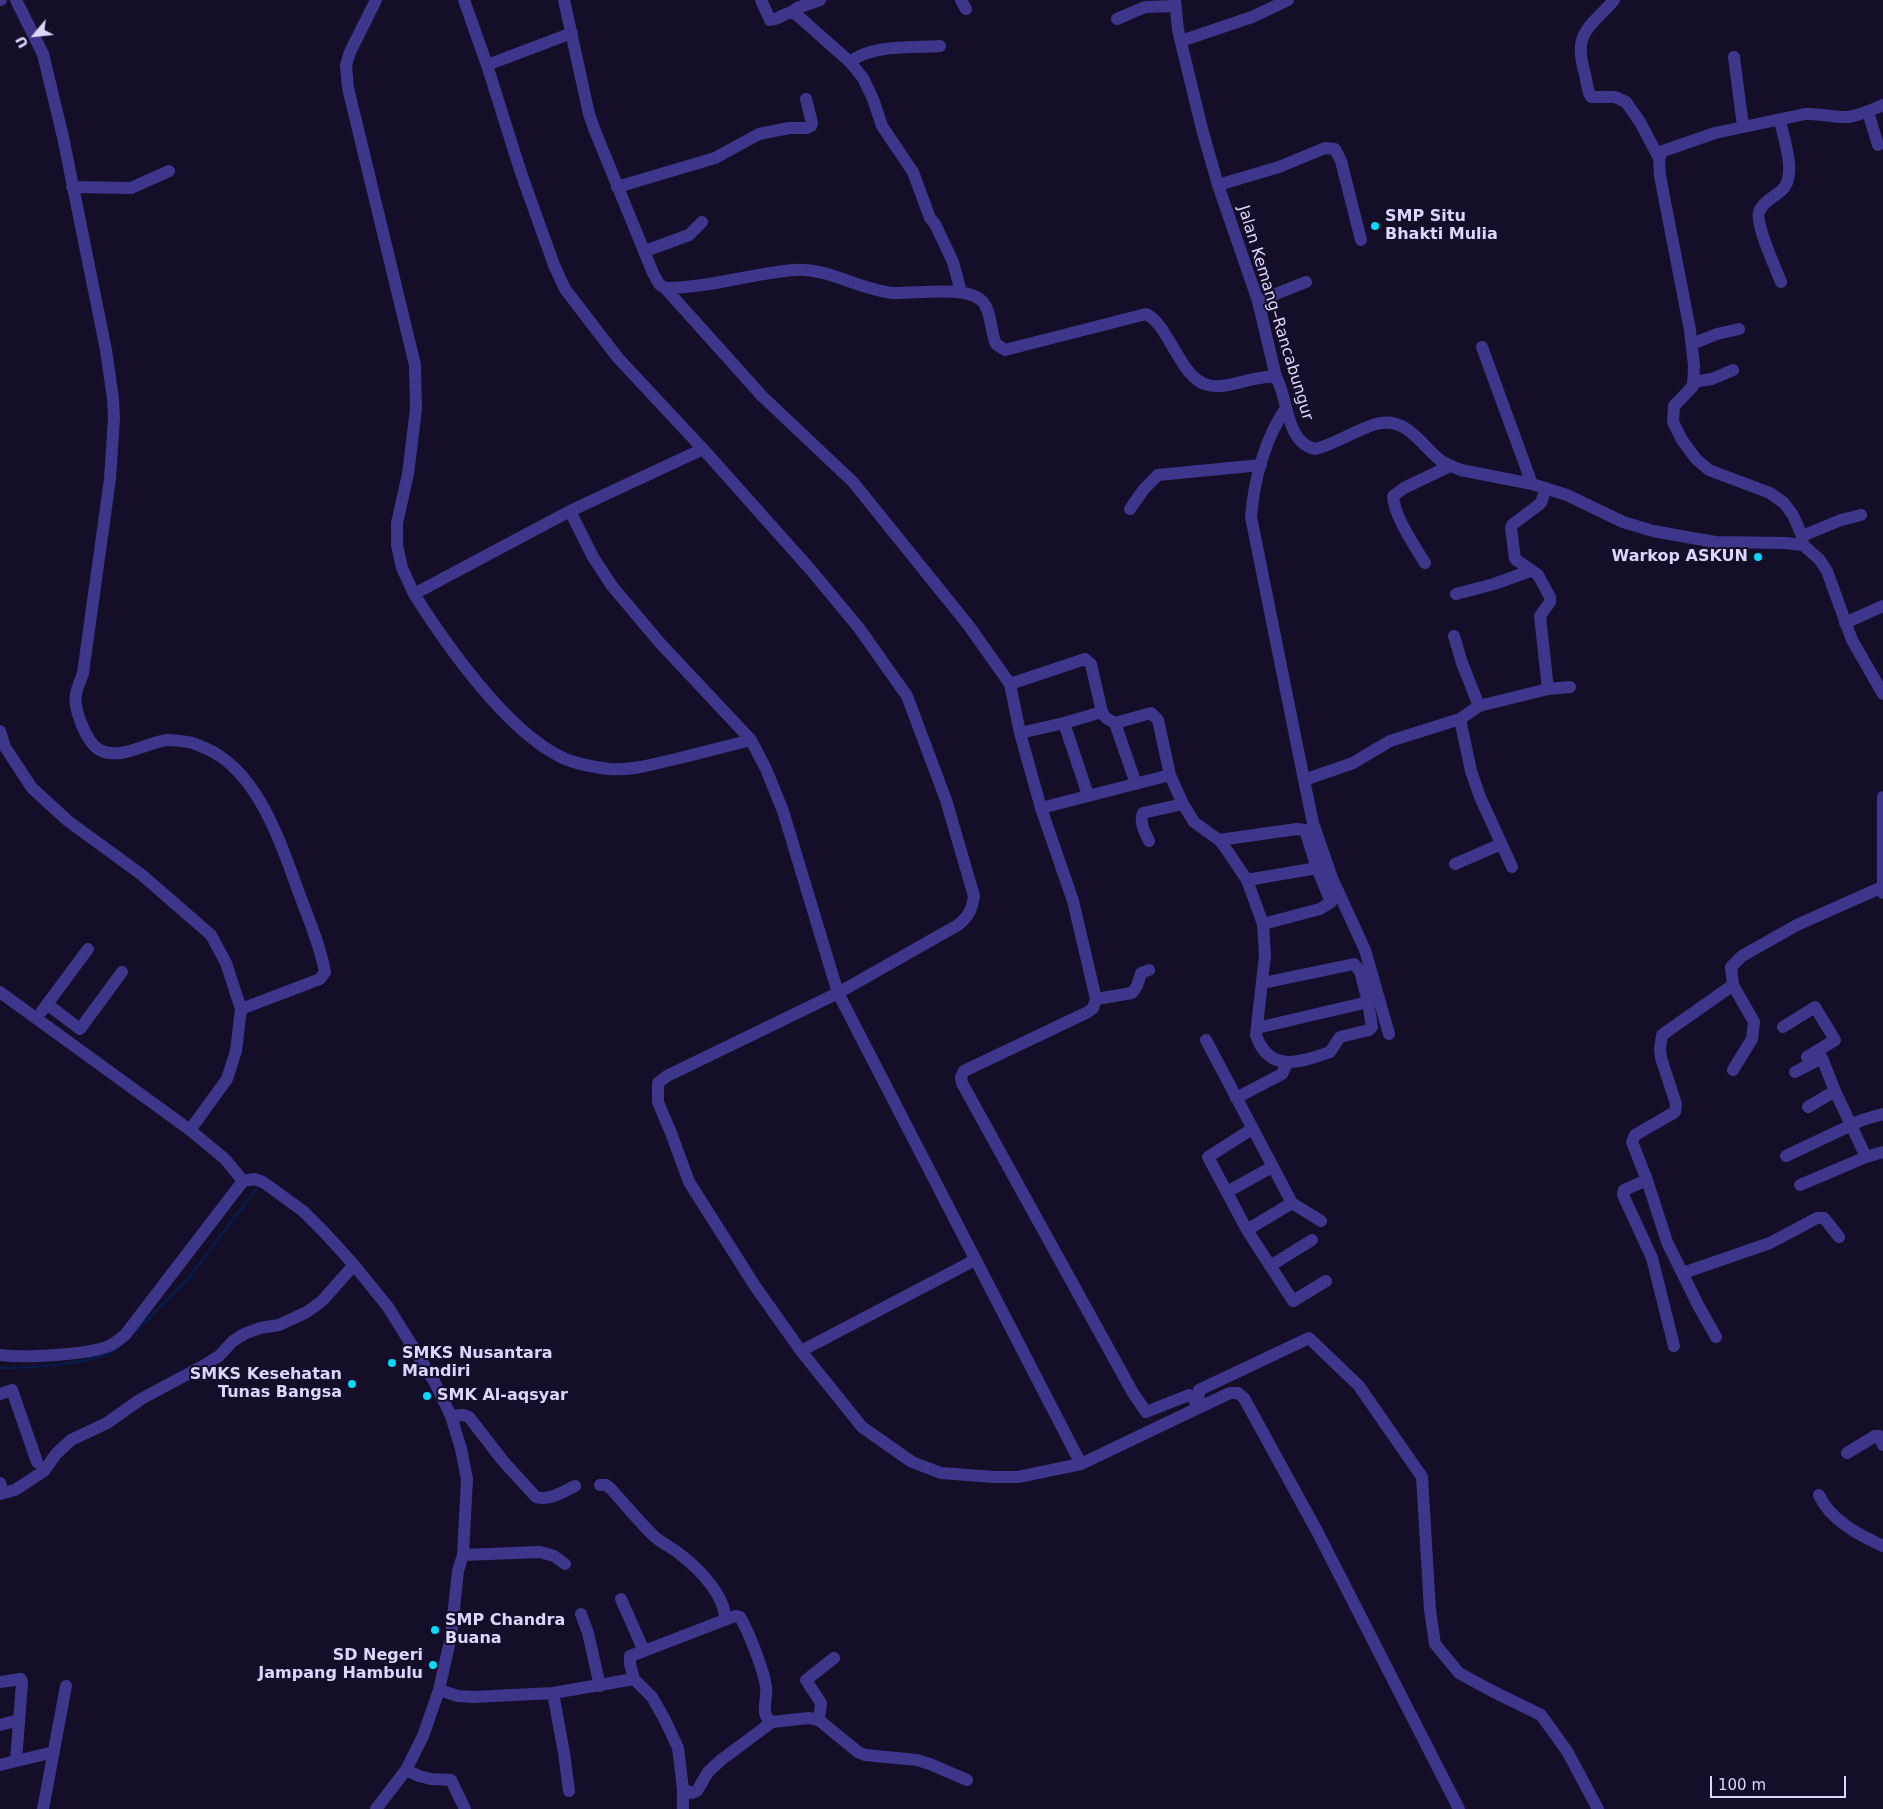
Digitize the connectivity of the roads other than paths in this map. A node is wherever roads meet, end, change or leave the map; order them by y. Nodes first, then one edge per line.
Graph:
1 (16, 0) edge
2 (376, 0) edge
3 (464, 0) edge
4 (564, 0) edge
5 (761, 0) edge
6 (820, 0) edge
7 (1288, 0) edge
8 (1614, 0) edge
9 (1175, 3) edge
10 (792, 12) junction
11 (1117, 18) dead end
12 (572, 33) junction
13 (1181, 41) junction
14 (940, 46) dead end
15 (1734, 57) dead end
16 (850, 62) junction
17 (487, 65) junction
18 (806, 99) dead end
19 (1883, 106) edge
20 (1868, 112) junction
21 (1780, 121) junction
22 (1743, 126) junction
23 (1878, 145) dead end
24 (1666, 152) junction
25 (169, 171) dead end
26 (1218, 185) junction
27 (72, 187) junction
28 (617, 187) junction
29 (702, 222) dead end
30 (1361, 240) dead end
31 (645, 251) junction
32 (1306, 282) dead end
33 (1781, 282) dead end
34 (665, 288) junction
35 (961, 292) junction
36 (1258, 301) junction
37 (1739, 328) dead end
38 (1692, 344) junction
39 (1482, 348) dead end
40 (1732, 370) dead end
41 (1276, 377) junction
42 (1693, 382) junction
43 (1286, 408) junction
44 (703, 448) junction
45 (1261, 464) junction
46 (1450, 466) junction
47 (1532, 484) junction
48 (1546, 488) junction
49 (1130, 509) dead end
50 (570, 511) junction
51 (1861, 515) dead end
52 (1807, 536) junction
53 (1424, 563) dead end
54 (1530, 571) junction
55 (414, 594) junction
56 (1456, 594) dead end
57 (1883, 606) edge
58 (1850, 621) junction
59 (1454, 636) dead end
60 (1010, 684) junction
61 (1570, 687) dead end
62 (1548, 689) junction
63 (1883, 694) edge
64 (1479, 706) junction
65 (1102, 712) junction
66 (1460, 719) junction
67 (1064, 723) junction
68 (1115, 723) junction
69 (0, 731) edge
70 (1020, 733) junction
71 (751, 740) junction
72 (1170, 774) junction
73 (1304, 780) junction
74 (1136, 784) junction
75 (1088, 795) junction
76 (1883, 797) edge
77 (1183, 804) junction
78 (1041, 808) junction
79 (1220, 840) junction
80 (1149, 842) dead end
81 (1502, 844) junction
82 (1455, 864) dead end
83 (1512, 866) dead end
84 (1317, 868) junction
85 (1246, 880) junction
86 (1883, 890) edge
87 (1263, 924) junction
88 (88, 948) dead end
89 (1150, 970) dead end
90 (122, 972) dead end
91 (1263, 984) junction
92 (1733, 985) junction
93 (0, 992) edge
94 (838, 993) junction
95 (1096, 998) junction
96 (1368, 1002) junction
97 (47, 1004) junction
98 (241, 1009) junction
99 (36, 1019) junction
100 (1783, 1027) dead end
101 (1257, 1028) junction
102 (1388, 1034) dead end
103 (1206, 1040) dead end
104 (1816, 1055) junction
105 (1287, 1063) junction
106 (1733, 1070) dead end
107 (1795, 1072) dead end
108 (1835, 1091) junction
109 (1236, 1098) junction
110 (1808, 1106) dead end
111 (1883, 1114) edge
112 (1851, 1125) junction
113 (1252, 1128) junction
114 (190, 1130) junction
115 (1883, 1152) edge
116 (1786, 1156) dead end
117 (1866, 1156) junction
118 (1272, 1167) junction
119 (1647, 1180) junction
120 (243, 1181) junction
121 (1800, 1185) dead end
122 (1227, 1192) junction
123 (1292, 1203) junction
124 (1321, 1221) dead end
125 (1247, 1230) junction
126 (1839, 1237) dead end
127 (1312, 1240) dead end
128 (975, 1260) junction
129 (354, 1265) junction
130 (1270, 1266) junction
131 (1683, 1273) junction
132 (1326, 1282) dead end
133 (1716, 1337) dead end
134 (1674, 1346) dead end
135 (801, 1351) junction
136 (0, 1355) edge
137 (0, 1394) edge
138 (1198, 1408) junction
139 (1146, 1412) junction
140 (451, 1416) junction
141 (1160, 1428) junction
142 (1883, 1445) edge
143 (1846, 1453) dead end
144 (37, 1462) dead end
145 (1081, 1464) junction
146 (600, 1485) dead end
147 (575, 1486) dead end
148 (0, 1494) edge
149 (1819, 1495) dead end
150 (1883, 1546) edge
151 (463, 1555) junction
152 (565, 1564) dead end
153 (621, 1599) dead end
154 (581, 1614) dead end
155 (725, 1620) junction
156 (644, 1651) junction
157 (834, 1658) dead end
158 (634, 1680) junction
159 (0, 1682) edge
160 (66, 1686) dead end
161 (600, 1686) junction
162 (439, 1690) junction
163 (553, 1693) junction
164 (19, 1720) junction
165 (819, 1720) junction
166 (772, 1722) junction
167 (0, 1725) edge
168 (54, 1752) junction
169 (16, 1761) junction
170 (0, 1764) edge
171 (406, 1770) junction
172 (967, 1780) dead end
173 (684, 1789) junction
174 (569, 1792) dead end
175 (679, 1808) edge
176 (43, 1809) edge
177 (376, 1809) edge
178 (465, 1809) edge
179 (1459, 1809) edge
180 (1598, 1809) edge

1 - 27 street
2 - 55 street
3 - 17 street
4 - 12 street
5 - 10 street
6 - 10 street
7 - 13 street
8 - 24 street
9 - 11 street
9 - 13 street, Jalan Kemang–Rancabungur
10 - 16 street
12 - 17 street
12 - 28 street
13 - 26 street, Jalan Kemang–Rancabungur
14 - 16 street
15 - 22 street
16 - 35 street
17 - 44 street
18 - 28 street
19 - 20 street
20 - 21 street
20 - 23 street
21 - 22 street
21 - 33 street
22 - 24 street
24 - 38 street
25 - 27 street
26 - 30 street
26 - 36 street, Jalan Kemang–Rancabungur
27 - 98 street
28 - 31 street
29 - 31 street
31 - 34 street
32 - 36 street
34 - 35 street
34 - 60 street
35 - 41 street
36 - 41 street, Jalan Kemang–Rancabungur
37 - 38 street
38 - 42 street
39 - 47 street
40 - 42 street
41 - 43 street, Jalan Kemang–Rancabungur
42 - 52 street
43 - 45 street
43 - 46 street, Jalan Kemang–Rancabungur
44 - 50 street
44 - 94 street
45 - 49 street
45 - 73 street
46 - 47 street, Jalan Kemang–Rancabungur
46 - 53 street
47 - 48 street, Jalan Kemang–Rancabungur
48 - 52 street, Jalan Kemang–Rancabungur
48 - 54 street
50 - 55 street
50 - 71 street
51 - 52 street
52 - 58 street
54 - 56 street
54 - 62 street
55 - 71 street
57 - 58 street
58 - 63 street
59 - 64 street
60 - 65 street
60 - 70 street
61 - 62 street
62 - 64 street
64 - 66 street
65 - 67 street
65 - 68 street
66 - 73 street
66 - 81 street
67 - 70 street
67 - 75 street
68 - 72 street
68 - 74 street
69 - 98 street
70 - 78 street
71 - 94 street
72 - 74 street
72 - 77 street
73 - 102 street
74 - 75 street
75 - 78 street
76 - 86 street
77 - 79 street
77 - 80 street
78 - 95 street
79 - 84 street
79 - 85 street
81 - 82 street
81 - 83 street
84 - 85 street
84 - 87 street
85 - 87 street
86 - 92 street
87 - 91 street
88 - 97 street
89 - 95 street
90 - 97 street
91 - 96 street
91 - 101 street
92 - 106 street
92 - 119 street
93 - 99 street
94 - 128 street
94 - 135 street
95 - 139 street
96 - 101 street
96 - 105 street
97 - 99 street
98 - 114 street
99 - 114 street
100 - 104 street
101 - 105 street
103 - 109 street
104 - 107 street
104 - 108 street
105 - 109 street
108 - 110 street
108 - 112 street
109 - 113 street
111 - 112 street
112 - 116 street
112 - 117 street
113 - 118 street
113 - 122 street
114 - 120 street
115 - 117 street
117 - 121 street
118 - 122 street
118 - 123 street
119 - 131 street
119 - 134 street
120 - 129 street
120 - 136 street
122 - 125 street
123 - 124 street
123 - 125 street
125 - 130 street
126 - 131 street
127 - 130 street
128 - 135 street
128 - 145 street
129 - 140 street
129 - 148 street
130 - 132 street
131 - 133 street
135 - 145 street
137 - 144 street
138 - 139 street
138 - 141 street
138 - 179 street
138 - 180 street
139 - 141 street
140 - 147 street
140 - 151 street
141 - 145 street
142 - 143 street
146 - 155 street
149 - 150 street
151 - 152 street
151 - 162 street
153 - 156 street
154 - 161 street
155 - 156 street
155 - 166 street
156 - 158 street
157 - 165 street
158 - 161 street
158 - 173 street
159 - 164 street
160 - 168 street
161 - 163 street
162 - 163 street
162 - 171 street
163 - 174 street
164 - 167 street
164 - 169 street
165 - 166 street
165 - 172 street
166 - 173 street
168 - 169 street
168 - 176 street
169 - 170 street
171 - 177 street
171 - 178 street
173 - 175 street

